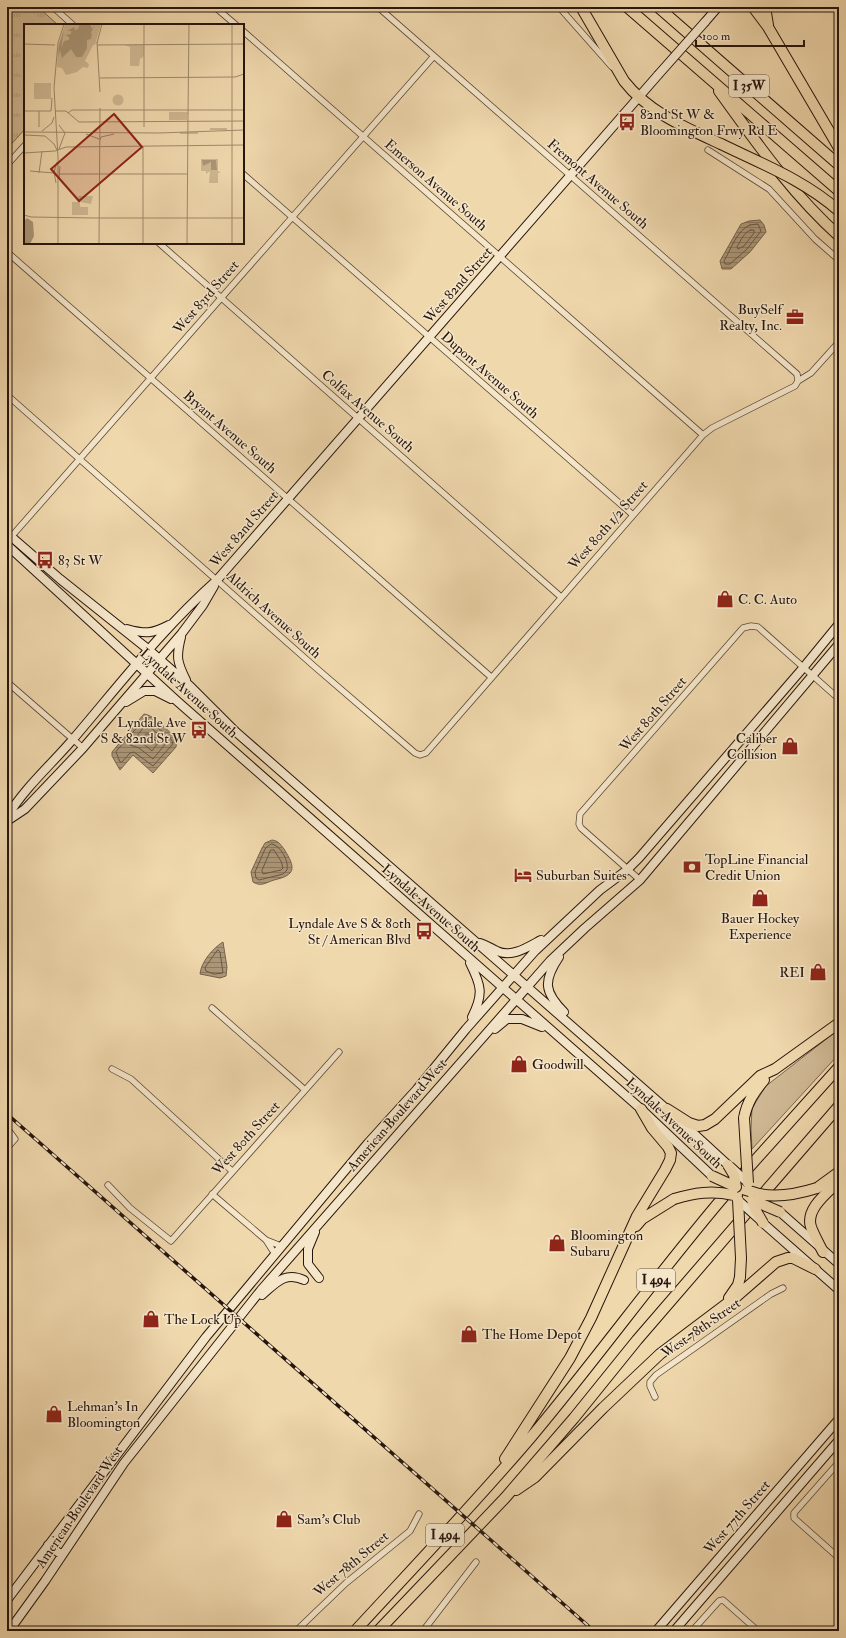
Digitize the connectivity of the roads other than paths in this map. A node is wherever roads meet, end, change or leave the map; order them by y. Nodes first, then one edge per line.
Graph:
1 (53, 7) edge
2 (215, 7) edge
3 (378, 7) edge
4 (559, 7) edge
5 (581, 7) edge
6 (627, 7) edge
7 (658, 7) edge
8 (718, 7) edge
9 (753, 7) edge
10 (764, 7) edge
11 (73, 24) edge
12 (235, 24) edge
13 (768, 27) junction
14 (244, 32) edge
15 (434, 56) junction
16 (707, 75) junction
17 (624, 81) junction
18 (639, 97) junction
19 (363, 136) junction
20 (24, 146) edge
21 (839, 148) edge
22 (708, 150) dead end
23 (7, 165) edge
24 (839, 165) edge
25 (244, 175) edge
26 (571, 176) junction
27 (839, 191) edge
28 (839, 211) edge
29 (292, 217) junction
30 (839, 236) edge
31 (160, 244) edge
32 (7, 252) edge
33 (500, 257) junction
34 (839, 260) edge
35 (222, 298) junction
36 (429, 338) junction
37 (839, 342) edge
38 (151, 378) junction
39 (798, 381) junction
40 (7, 395) edge
41 (358, 418) junction
42 (703, 435) junction
43 (80, 459) junction
44 (288, 499) junction
45 (633, 515) junction
46 (9, 535) edge
47 (7, 545) edge
48 (217, 580) junction
49 (561, 597) junction
50 (174, 621) junction
51 (839, 624) edge
52 (123, 628) junction
53 (182, 633) junction
54 (839, 644) edge
55 (149, 650) junction
56 (160, 659) junction
57 (137, 664) junction
58 (803, 668) junction
59 (147, 673) junction
60 (812, 675) junction
61 (491, 677) junction
62 (7, 682) edge
63 (190, 686) junction
64 (839, 699) edge
65 (177, 701) junction
66 (116, 710) junction
67 (73, 740) junction
68 (83, 748) junction
69 (420, 755) joint
70 (7, 817) edge
71 (7, 821) edge
72 (627, 870) junction
73 (640, 880) junction
74 (551, 935) junction
75 (478, 943) junction
76 (568, 944) junction
77 (468, 958) junction
78 (514, 974) junction
79 (527, 986) junction
80 (502, 988) junction
81 (516, 1000) junction
82 (212, 1008) dead end
83 (839, 1023) edge
84 (572, 1026) junction
85 (466, 1029) junction
86 (551, 1031) junction
87 (480, 1040) junction
88 (339, 1052) dead end
89 (839, 1067) edge
90 (112, 1069) dead end
91 (775, 1069) junction
92 (305, 1090) junction
93 (839, 1106) edge
94 (641, 1109) junction
95 (667, 1109) junction
96 (7, 1128) edge
97 (7, 1148) edge
98 (728, 1165) junction
99 (232, 1171) junction
100 (839, 1172) edge
101 (712, 1176) joint
102 (839, 1181) edge
103 (108, 1185) dead end
104 (752, 1192) junction
105 (212, 1194) junction
106 (736, 1194) junction
107 (780, 1212) joint
108 (763, 1223) junction
109 (318, 1226) junction
110 (631, 1232) junction
111 (266, 1240) junction
112 (281, 1246) junction
113 (823, 1252) junction
114 (275, 1254) junction
115 (839, 1264) edge
116 (816, 1270) junction
117 (319, 1278) dead end
118 (304, 1280) dead end
119 (783, 1288) dead end
120 (839, 1290) edge
121 (247, 1307) junction
122 (717, 1312) junction
123 (655, 1397) dead end
124 (839, 1419) edge
125 (839, 1440) edge
126 (839, 1462) edge
127 (478, 1498) junction
128 (505, 1498) junction
129 (419, 1514) dead end
130 (48, 1545) junction
131 (62, 1554) junction
132 (839, 1558) edge
133 (476, 1562) dead end
134 (7, 1600) edge
135 (426, 1630) edge
136 (9, 1631) edge
137 (296, 1631) edge
138 (355, 1631) edge
139 (378, 1631) edge
140 (656, 1631) edge
141 (674, 1631) edge
142 (692, 1631) edge
143 (758, 1631) edge

1 - 11 street
2 - 12 street
3 - 15 street, Fremont Avenue South
4 - 17 street
5 - 17 highway
6 - 16 highway, I 35W
7 - 24 highway, I 35W
8 - 18 main road, West 82nd Street, bridge
9 - 13 highway
10 - 13 highway
13 - 21 highway
14 - 19 street, Emerson Avenue South
15 - 19 street, West 83rd Street
15 - 26 street, Fremont Avenue South
16 - 27 highway, I 35W
16 - 30 highway
17 - 18 highway
18 - 26 main road, West 82nd Street
18 - 28 highway, bridge
19 - 29 street, West 83rd Street
19 - 33 street, Emerson Avenue South
20 - 23 street
22 - 34 street
25 - 29 street, Dupont Avenue South
26 - 33 main road, West 82nd Street
26 - 39 street, Fremont Avenue South
29 - 35 street, West 83rd Street
29 - 36 street, Dupont Avenue South
31 - 35 street, Colfax Avenue South
32 - 38 street, Bryant Avenue South
33 - 36 main road, West 82nd Street
33 - 42 street, Emerson Avenue South
35 - 38 street, West 83rd Street
35 - 41 street, Colfax Avenue South
36 - 41 main road, West 82nd Street
36 - 45 street, Dupont Avenue South
37 - 39 street, West 80th 1/2 Street
38 - 43 street, West 83rd Street
38 - 44 street, Bryant Avenue South
39 - 42 street, West 80th 1/2 Street
40 - 43 street, Aldrich Avenue South
41 - 44 main road, West 82nd Street
41 - 49 street, Colfax Avenue South
42 - 45 street, West 80th 1/2 Street
43 - 46 street, West 83rd Street
43 - 48 street, Aldrich Avenue South
44 - 48 main road, West 82nd Street
44 - 61 street, Bryant Avenue South
45 - 49 street, West 80th 1/2 Street
46 - 52 main road, Lyndale Avenue South
47 - 57 main road, Lyndale Avenue South
48 - 50 main road, West 82nd Street
48 - 53 main road, West 82nd Street
48 - 69 street, Aldrich Avenue South
49 - 61 street, West 80th 1/2 Street
50 - 52 main road
50 - 55 main road, West 82nd Street
51 - 58 main road, American Boulevard West
52 - 55 main road, Lyndale Avenue South
53 - 56 main road, West 82nd Street
53 - 63 main road
54 - 60 main road, American Boulevard West
55 - 56 main road, Lyndale Avenue South
55 - 57 main road, West 82nd Street
56 - 59 main road, West 82nd Street
56 - 63 main road, Lyndale Avenue South
57 - 59 main road, Lyndale Avenue South
57 - 67 main road, West 82nd Street
58 - 60 street
58 - 72 main road, American Boulevard West
58 - 72 street, West 80th Street
59 - 65 main road, Lyndale Avenue South
59 - 66 main road, West 82nd Street
60 - 64 street
60 - 73 main road, American Boulevard West
61 - 69 street, West 80th 1/2 Street
62 - 67 street
63 - 75 main road, Lyndale Avenue South
65 - 66 main road
65 - 77 main road, Lyndale Avenue South
66 - 68 main road, West 82nd Street
67 - 68 street
67 - 70 main road, West 82nd Street
68 - 71 main road, West 82nd Street
72 - 73 street
72 - 74 main road, American Boulevard West
73 - 76 main road, American Boulevard West
74 - 75 main road
74 - 78 main road, American Boulevard West
75 - 78 main road, Lyndale Avenue South
76 - 79 main road, American Boulevard West
76 - 84 main road
77 - 80 main road, Lyndale Avenue South
77 - 85 main road
78 - 79 main road, Lyndale Avenue South
78 - 80 main road, American Boulevard West
79 - 81 main road, American Boulevard West
79 - 84 main road, Lyndale Avenue South
80 - 81 main road, Lyndale Avenue South
80 - 85 main road, American Boulevard West
81 - 86 main road, Lyndale Avenue South
81 - 87 main road, American Boulevard West
82 - 92 street
83 - 91 highway
84 - 95 main road, Lyndale Avenue South
85 - 112 main road, American Boulevard West
86 - 87 main road
86 - 94 main road, Lyndale Avenue South
87 - 109 main road, American Boulevard West
88 - 92 street, West 80th Street
89 - 127 highway, I 494
90 - 99 street
91 - 95 highway
91 - 104 highway, bridge
92 - 99 street, West 80th Street
93 - 128 highway, I 494
94 - 101 main road, Lyndale Avenue South
94 - 110 highway
95 - 98 main road, Lyndale Avenue South
96 - 97 street
98 - 104 main road, Lyndale Avenue South, bridge
98 - 106 highway, bridge
99 - 105 street, West 80th Street
100 - 104 highway, bridge
101 - 106 highway, bridge
102 - 113 highway
103 - 105 street, West 80th Street
104 - 106 highway
104 - 107 highway, bridge
104 - 108 highway, bridge
105 - 111 street
106 - 108 main road, bridge
106 - 110 highway, bridge
106 - 122 highway, bridge
107 - 113 main road
108 - 116 main road
109 - 117 main road
109 - 121 main road, American Boulevard West
110 - 127 highway
111 - 112 street
111 - 114 street
112 - 114 main road, American Boulevard West
113 - 115 main road
114 - 130 main road, American Boulevard West
116 - 120 main road
116 - 122 highway
118 - 121 main road
119 - 123 street, West 78th Street
121 - 131 main road, American Boulevard West
122 - 128 highway
124 - 140 main road, West 77th Street
125 - 141 main road, West 77th Street
126 - 132 street
127 - 138 highway, I 494
128 - 139 highway, I 494
129 - 137 street, West 78th Street
130 - 131 main road
130 - 134 main road, American Boulevard West
131 - 136 main road, American Boulevard West
133 - 135 street
142 - 143 street

